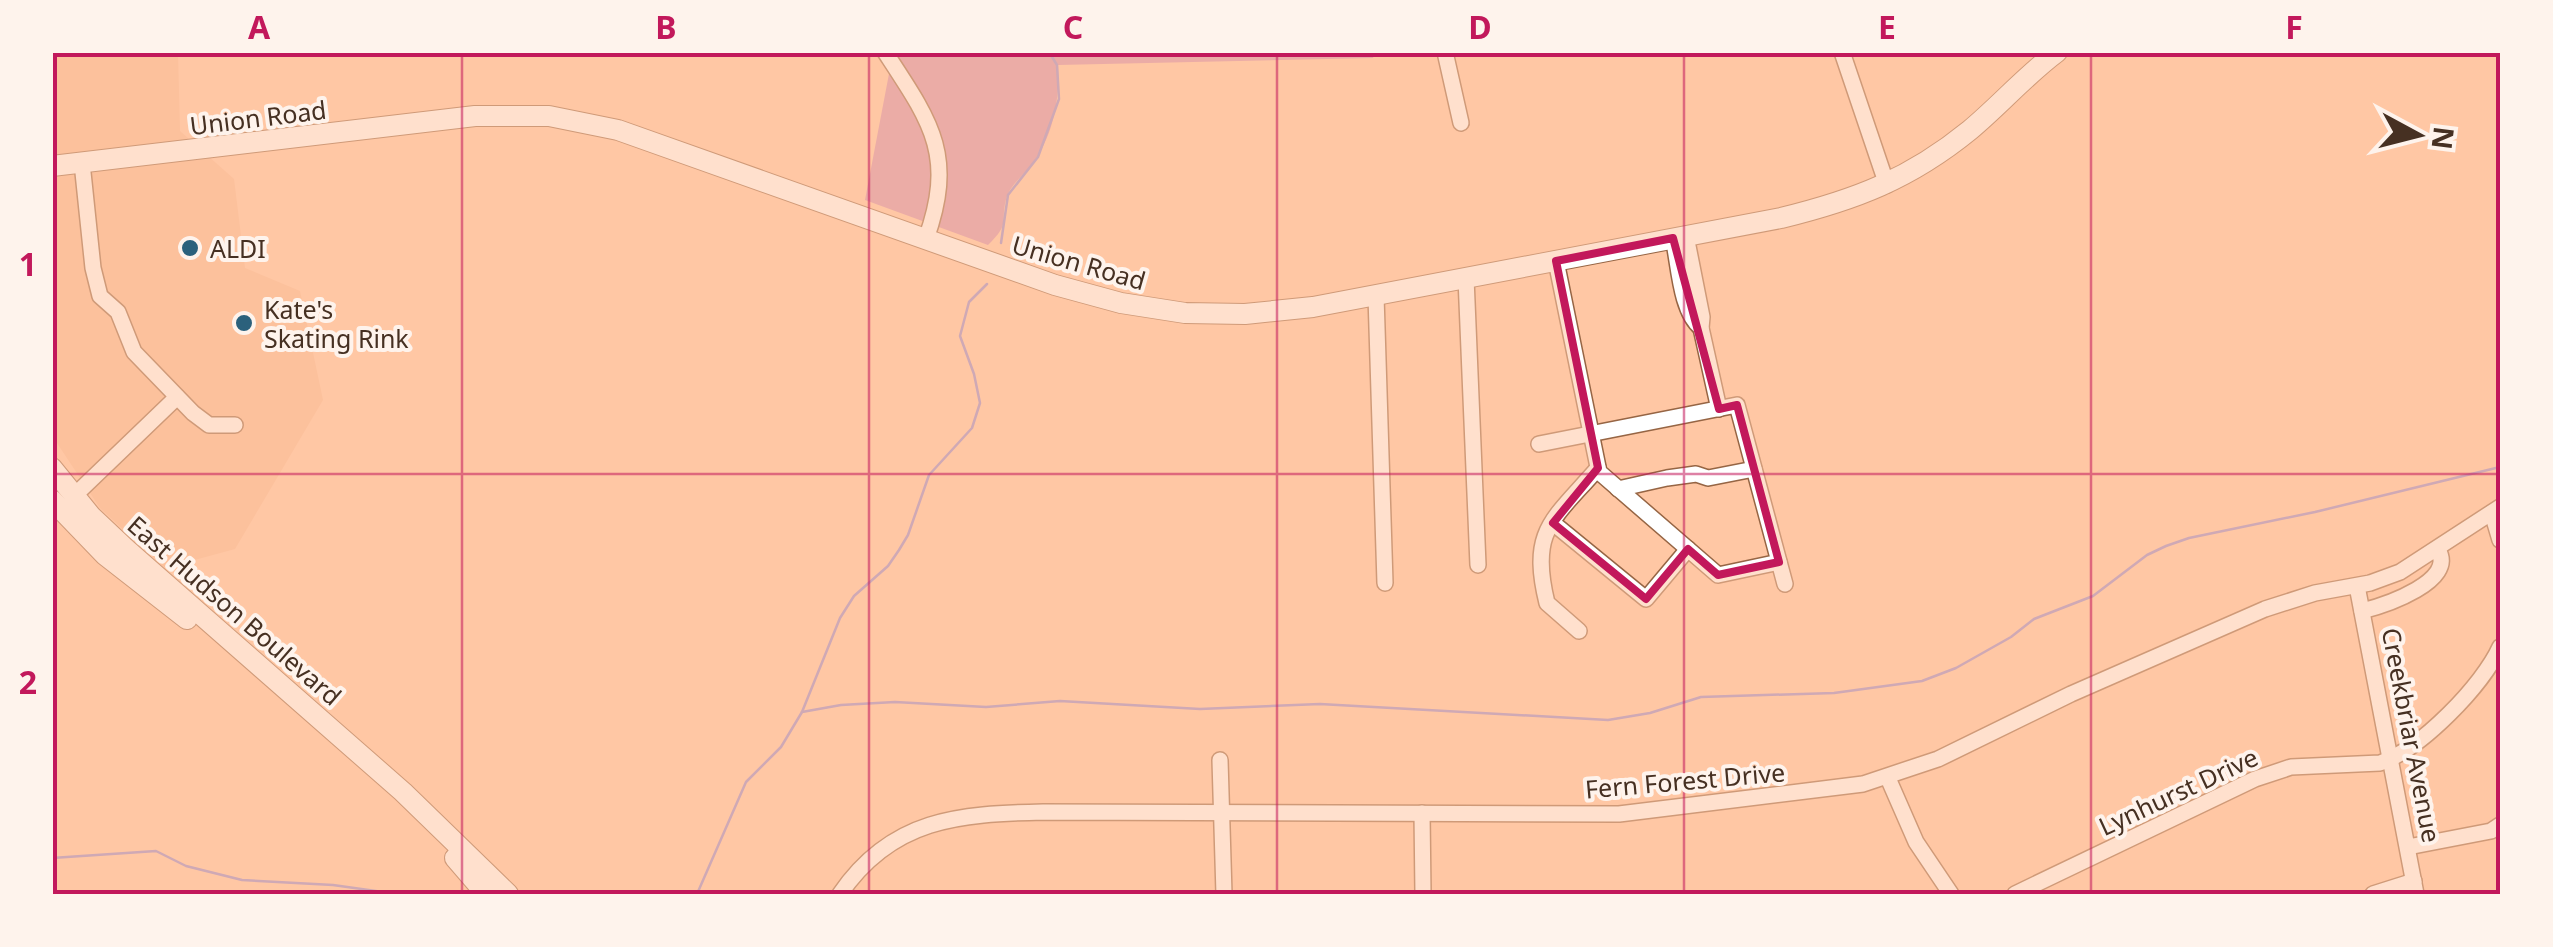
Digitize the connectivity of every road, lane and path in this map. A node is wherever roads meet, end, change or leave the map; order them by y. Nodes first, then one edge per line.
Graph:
1 (885, 52) edge
2 (1444, 52) edge
3 (1842, 52) edge
4 (2058, 52) edge
5 (1461, 123) dead end
6 (82, 162) junction
7 (52, 166) edge
8 (1888, 185) junction
9 (1680, 237) junction
10 (926, 239) junction
11 (1556, 261) junction
12 (1466, 278) junction
13 (1376, 296) junction
14 (177, 397) junction
15 (1719, 409) junction
16 (234, 425) dead end
17 (1591, 435) junction
18 (1539, 444) dead end
19 (52, 468) edge
20 (1598, 468) junction
21 (1754, 469) junction
22 (1618, 489) junction
23 (63, 498) edge
24 (2496, 510) edge
25 (1552, 522) junction
26 (2500, 536) edge
27 (1688, 548) junction
28 (2438, 550) junction
29 (1779, 562) junction
30 (1478, 565) dead end
31 (1385, 583) dead end
32 (1784, 584) dead end
33 (2357, 586) junction
34 (2362, 611) junction
35 (1580, 631) dead end
36 (2500, 646) edge
37 (2497, 667) edge
38 (2391, 759) junction
39 (1220, 760) dead end
40 (1888, 778) junction
41 (388, 786) junction
42 (1222, 813) junction
43 (1422, 813) junction
44 (2500, 825) edge
45 (2408, 847) junction
46 (2415, 888) edge
47 (486, 894) edge
48 (508, 894) edge
49 (840, 894) edge
50 (1224, 894) edge
51 (1423, 894) edge
52 (1951, 894) edge
53 (2014, 894) edge
54 (2373, 894) edge

1 - 10 street
2 - 5 street
3 - 8 street
4 - 8 main road, Union Road
6 - 7 main road, Union Road
6 - 10 main road, Union Road
6 - 14 street
8 - 9 main road, Union Road
9 - 11 main road, Union Road
9 - 15 street
10 - 13 main road, Union Road
11 - 12 main road, Union Road
11 - 17 street
12 - 13 main road, Union Road
12 - 30 street
13 - 31 street
14 - 16 street
14 - 23 street
15 - 17 street
15 - 21 street
17 - 18 street
17 - 20 street
19 - 23 main road, East Hudson Boulevard
20 - 22 street
20 - 25 street
21 - 22 street
21 - 29 street
22 - 27 street
23 - 41 main road, East Hudson Boulevard
24 - 26 street
24 - 28 street, Fern Forest Drive
25 - 27 street
25 - 35 street
27 - 29 street
28 - 33 street, Fern Forest Drive
28 - 34 street
29 - 32 street
33 - 34 street, Creekbriar Avenue
33 - 40 street, Fern Forest Drive
34 - 38 street, Creekbriar Avenue
36 - 37 street, Lynhurst Drive
37 - 38 street, Lynhurst Drive
38 - 45 street, Creekbriar Avenue
38 - 53 street, Lynhurst Drive
39 - 42 street
40 - 43 street, Fern Forest Drive
40 - 52 street
41 - 47 main road, East Hudson Boulevard
41 - 48 main road, East Hudson Boulevard
42 - 43 street, Fern Forest Drive
42 - 49 street, Fern Forest Drive
42 - 50 street
43 - 51 street
44 - 45 street
45 - 46 street, Creekbriar Avenue
46 - 54 street

